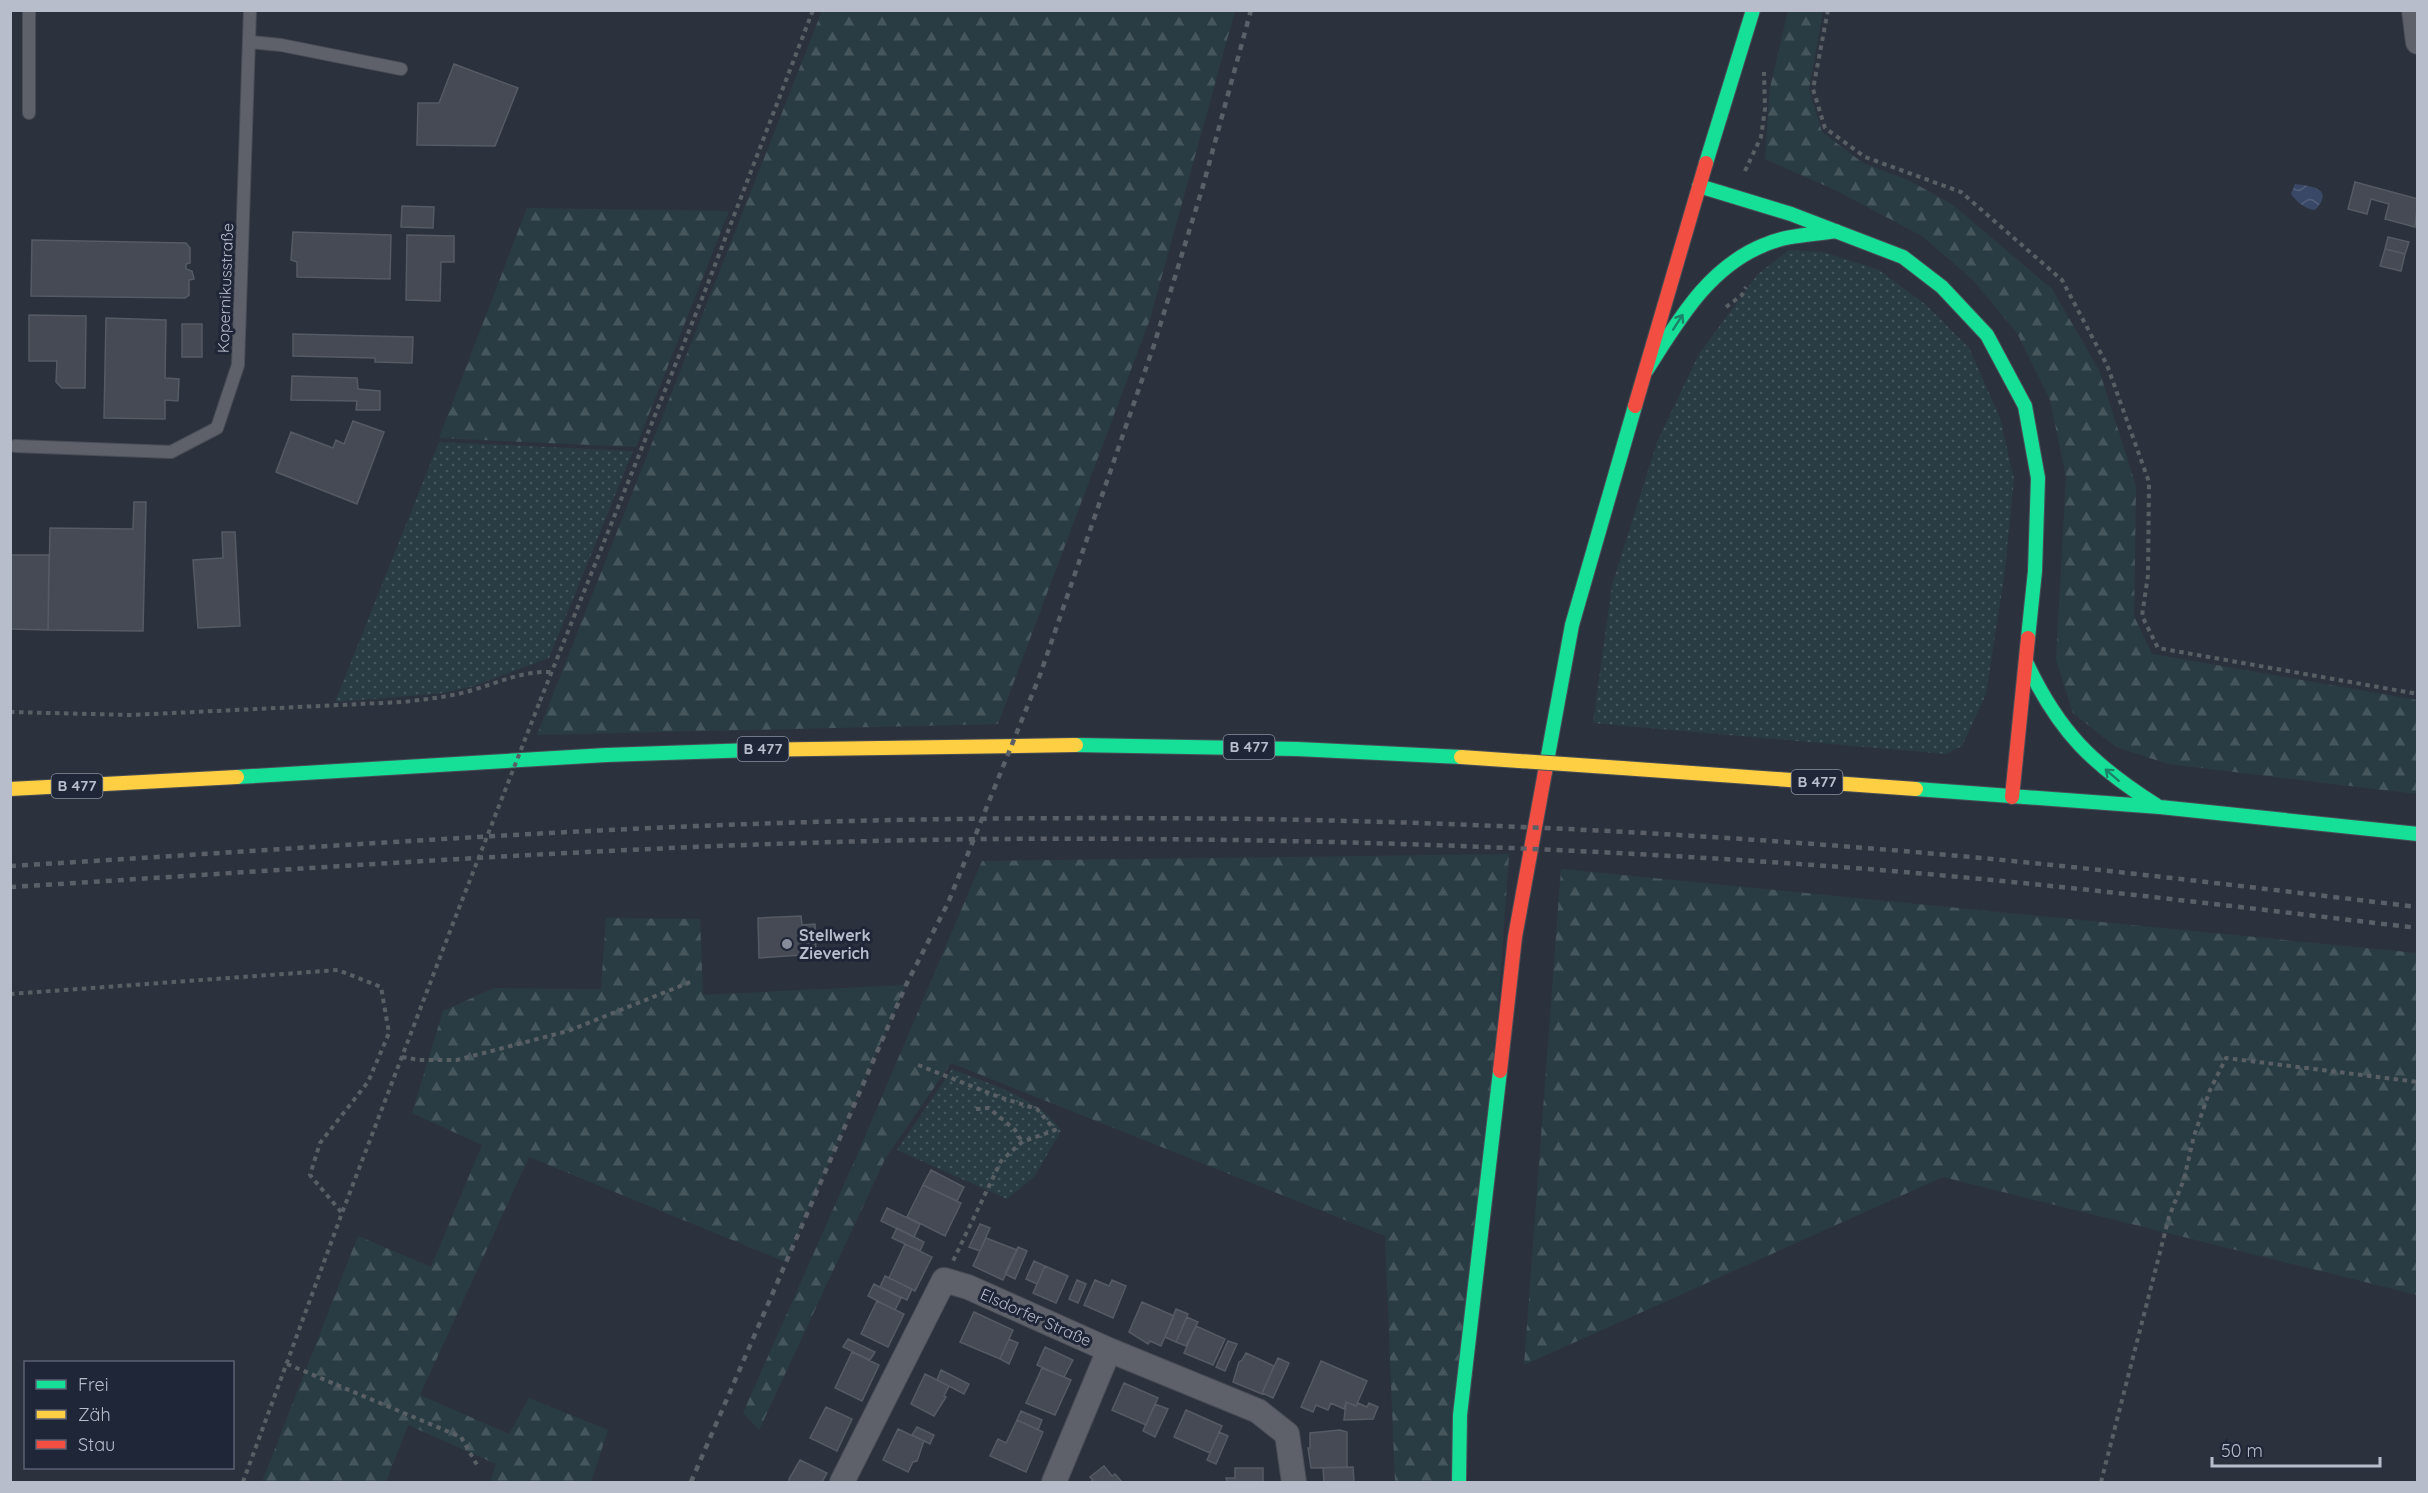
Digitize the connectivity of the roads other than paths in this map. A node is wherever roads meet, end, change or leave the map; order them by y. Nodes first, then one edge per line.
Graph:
1 (29, 10) edge
2 (250, 10) edge
3 (1753, 10) edge
4 (2414, 10) edge
5 (250, 42) junction
6 (2418, 42) edge
7 (401, 69) dead end
8 (29, 113) dead end
9 (1699, 186) junction
10 (1837, 231) junction
11 (1646, 371) junction
12 (15, 446) dead end
13 (2027, 664) junction
14 (10, 789) edge
15 (2012, 797) junction
16 (2160, 807) junction
17 (2418, 834) edge
18 (1109, 1350) junction
19 (842, 1482) edge
20 (1054, 1482) edge
21 (1294, 1482) edge
22 (1459, 1482) edge

1 - 8 lane
2 - 5 lane, Kopernikusstraße
3 - 9 main road
4 - 6 street
5 - 7 lane
5 - 12 lane, Kopernikusstraße
9 - 10 main road
9 - 11 main road
11 -> 10 main road
10 - 13 main road
11 - 22 main road
13 - 15 main road
16 -> 13 main road
14 - 15 main road, B 477, bridge
15 - 16 main road, B 477
16 - 17 main road, B 477
18 - 19 street, Elsdorfer Straße
18 - 20 street
18 - 21 street, Elsdorfer Straße

